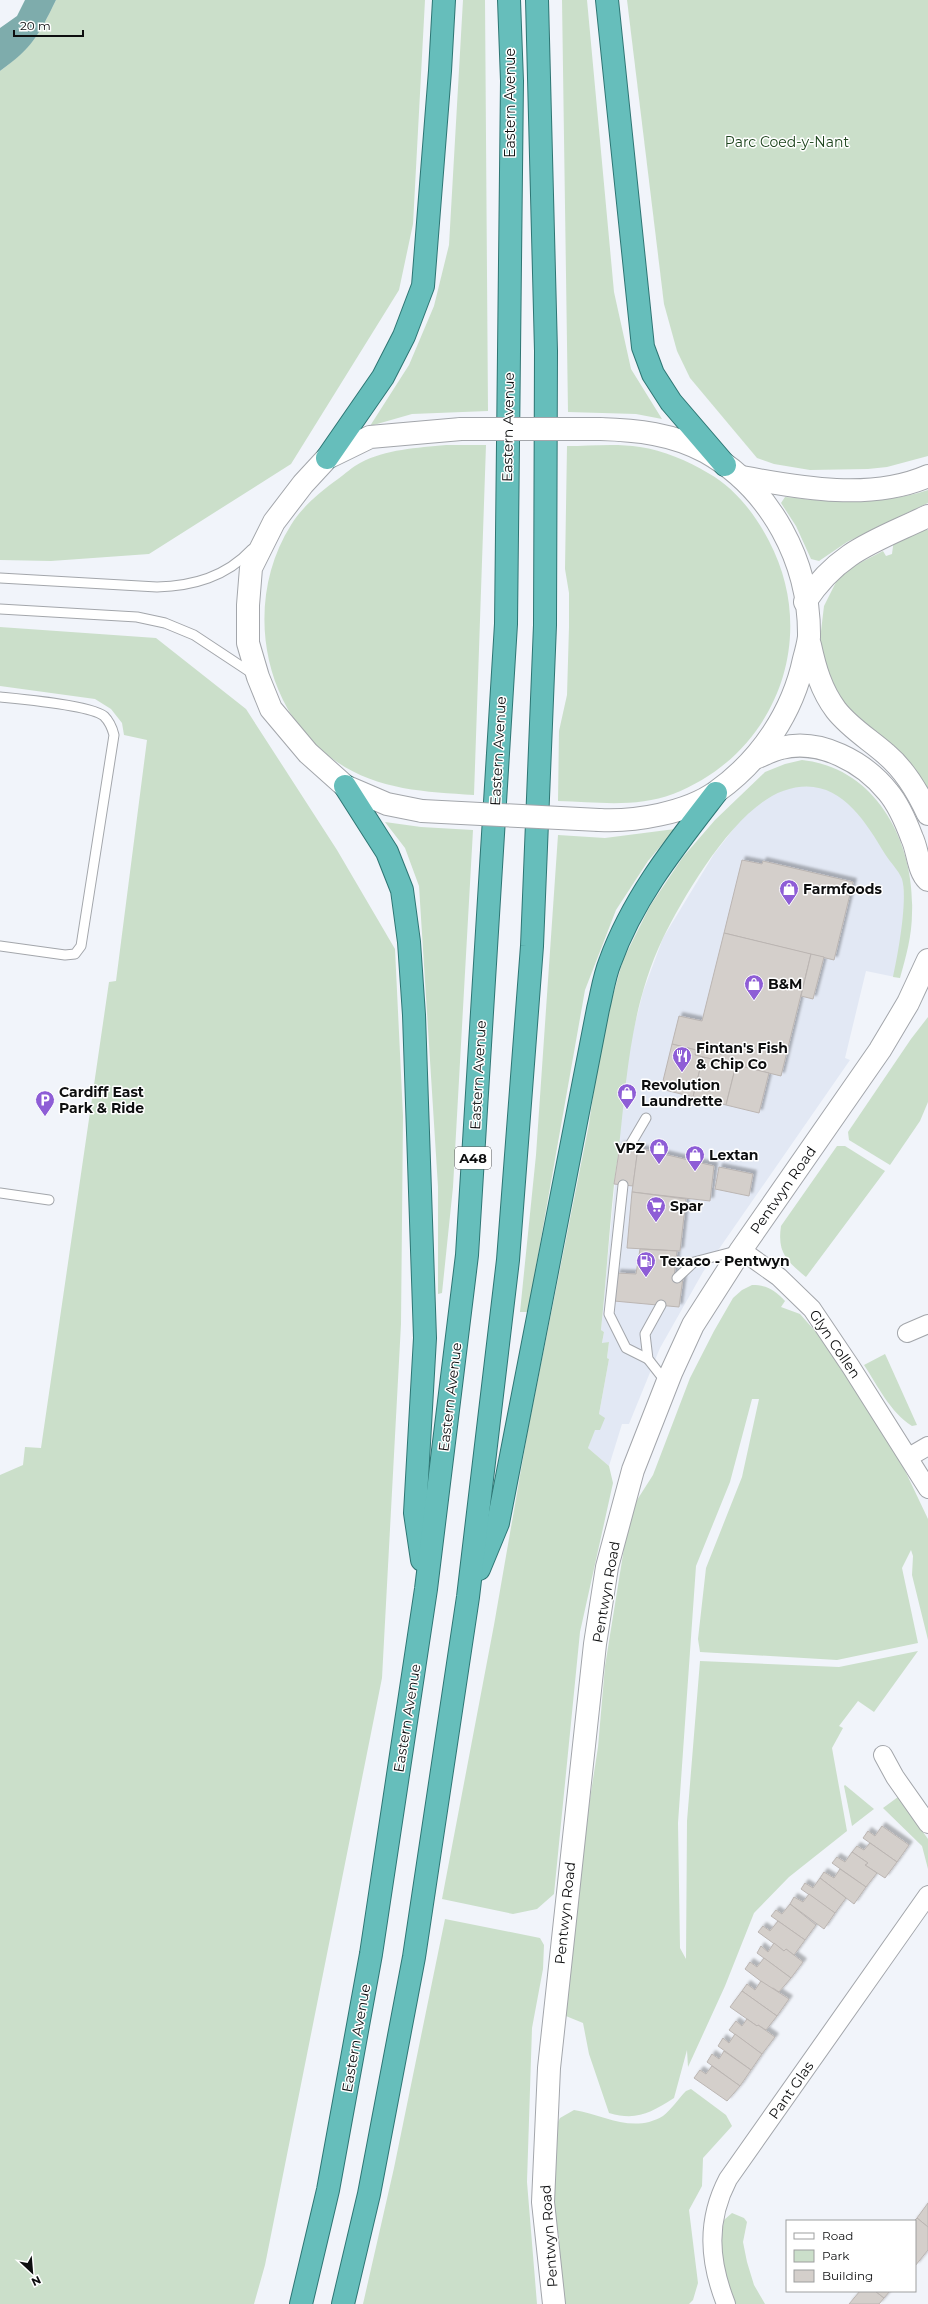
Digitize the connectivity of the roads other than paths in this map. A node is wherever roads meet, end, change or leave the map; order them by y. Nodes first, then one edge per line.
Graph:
1 (444, 0) edge
2 (509, 0) edge
3 (537, 0) edge
4 (607, 0) edge
5 (327, 458) junction
6 (733, 471) junction
7 (928, 476) edge
8 (928, 516) edge
9 (270, 530) junction
10 (0, 578) edge
11 (805, 602) junction
12 (0, 609) edge
13 (809, 638) junction
14 (258, 677) junction
15 (0, 696) edge
16 (755, 758) junction
17 (345, 786) junction
18 (716, 793) junction
19 (928, 814) edge
20 (928, 880) edge
21 (0, 946) edge
22 (928, 960) edge
23 (646, 1118) dead end
24 (629, 1147) dead end
25 (623, 1185) dead end
26 (0, 1193) edge
27 (49, 1200) dead end
28 (741, 1250) junction
29 (677, 1278) dead end
30 (660, 1306) dead end
31 (928, 1324) edge
32 (906, 1333) dead end
33 (648, 1359) junction
34 (666, 1383) junction
35 (928, 1446) edge
36 (909, 1457) junction
37 (928, 1489) edge
38 (426, 1589) junction
39 (468, 1596) junction
40 (883, 1755) dead end
41 (928, 1824) edge
42 (928, 1895) edge
43 (301, 2304) edge
44 (343, 2304) edge
45 (554, 2304) edge
46 (726, 2304) edge

1 - 5 highway
2 - 38 highway, Eastern Avenue / A48
3 - 39 highway, Eastern Avenue
4 - 6 highway
5 - 6 street, bridge
5 - 9 street
6 - 7 street
6 - 11 street
8 - 11 street
9 - 10 lane
9 - 14 street
11 - 13 street
12 - 14 lane
13 - 16 street
13 - 19 street
14 - 17 street
15 - 21 lane
16 - 18 street
16 - 20 street
17 - 18 street, bridge
17 - 38 highway
18 - 39 highway
22 - 28 street, Pentwyn Road
23 - 24 lane
25 - 33 lane
26 - 27 lane
28 - 29 lane
28 - 34 street, Pentwyn Road
28 - 36 street, Glyn Collen
30 - 33 lane
31 - 32 street
33 - 34 lane
34 - 45 street, Pentwyn Road
35 - 36 street
36 - 37 street, Glyn Collen
38 - 43 highway, Eastern Avenue / A48
39 - 44 highway, Eastern Avenue
40 - 41 street
42 - 46 street, Pant Glas

